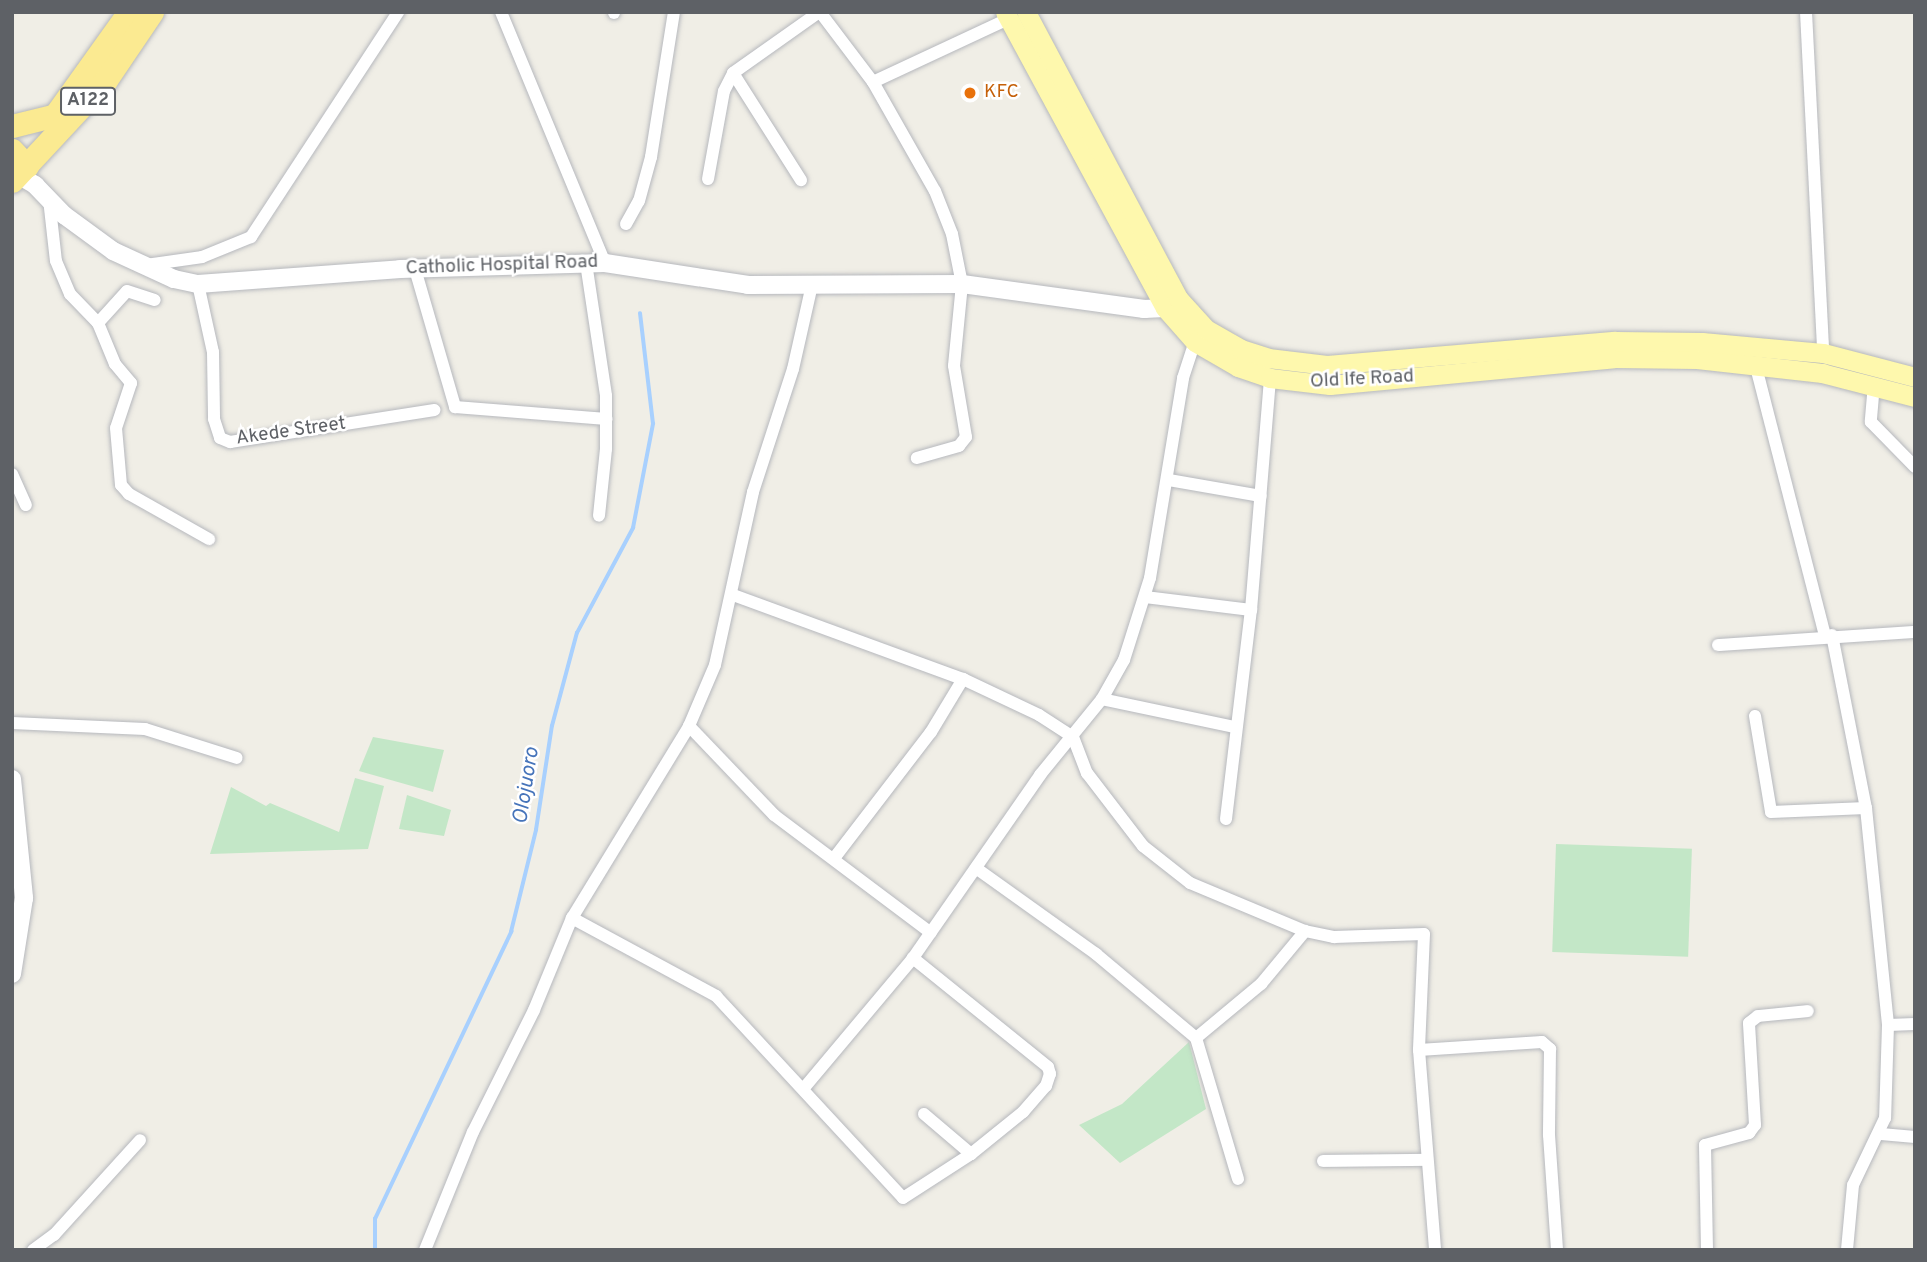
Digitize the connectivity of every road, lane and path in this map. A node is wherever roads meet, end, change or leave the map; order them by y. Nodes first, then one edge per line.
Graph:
1 (129, 12) edge
2 (152, 12) edge
3 (398, 12) edge
4 (501, 12) edge
5 (674, 12) edge
6 (820, 12) edge
7 (1806, 12) edge
8 (1013, 14) edge
9 (733, 73) junction
10 (873, 82) junction
11 (56, 115) junction
12 (12, 126) edge
13 (18, 167) edge
14 (708, 179) dead end
15 (801, 180) dead end
16 (49, 199) junction
17 (626, 224) dead end
18 (586, 262) junction
19 (605, 263) junction
20 (142, 266) junction
21 (415, 269) junction
22 (198, 284) junction
23 (962, 284) junction
24 (812, 285) junction
25 (155, 300) dead end
26 (1165, 308) junction
27 (98, 323) junction
28 (1195, 342) junction
29 (1823, 353) junction
30 (1755, 363) junction
31 (1915, 377) edge
32 (1270, 378) junction
33 (1874, 384) junction
34 (1915, 397) edge
35 (435, 411) dead end
36 (607, 419) junction
37 (917, 458) dead end
38 (1915, 467) edge
39 (12, 474) edge
40 (1169, 480) junction
41 (1261, 496) junction
42 (26, 505) dead end
43 (599, 516) dead end
44 (209, 540) dead end
45 (733, 595) junction
46 (1145, 597) junction
47 (1251, 610) junction
48 (1915, 632) edge
49 (1829, 635) junction
50 (1718, 645) dead end
51 (963, 679) junction
52 (1102, 699) junction
53 (1755, 716) dead end
54 (12, 723) edge
55 (689, 726) junction
56 (1235, 727) junction
57 (1073, 737) junction
58 (237, 758) dead end
59 (12, 779) edge
60 (1866, 808) junction
61 (1226, 819) dead end
62 (835, 857) junction
63 (976, 868) junction
64 (572, 919) junction
65 (1305, 931) junction
66 (930, 933) junction
67 (913, 958) junction
68 (12, 974) edge
69 (1808, 1010) dead end
70 (1915, 1024) edge
71 (1888, 1025) junction
72 (1196, 1038) junction
73 (1419, 1050) junction
74 (804, 1088) junction
75 (924, 1114) dead end
76 (1881, 1134) junction
77 (1915, 1138) edge
78 (140, 1140) dead end
79 (971, 1154) junction
80 (1427, 1160) junction
81 (1323, 1161) dead end
82 (1238, 1179) dead end
83 (33, 1250) edge
84 (425, 1250) edge
85 (1435, 1250) edge
86 (1557, 1250) edge
87 (1707, 1250) edge
88 (1847, 1250) edge

1 - 11 highway, A122
2 - 13 highway, A122
3 - 20 street
4 - 19 street
5 - 17 street
6 - 9 street
6 - 10 street
7 - 29 street
8 - 10 street
8 - 26 main road, Old Ife Road
8 - 29 main road, Old Ife Road
9 - 14 street
9 - 15 street
10 - 23 street
11 - 12 highway
11 - 13 highway, A122
13 - 16 street, Catholic Hospital Road
16 - 20 street, Catholic Hospital Road
16 - 27 street
18 - 19 street, Catholic Hospital Road
18 - 21 street, Catholic Hospital Road
18 - 36 street
19 - 24 street, Catholic Hospital Road
20 - 22 street, Catholic Hospital Road
21 - 22 street, Catholic Hospital Road
21 - 36 street
22 - 35 street, Akede Street
23 - 24 street, Catholic Hospital Road
23 - 26 street, Catholic Hospital Road
23 - 37 street
24 - 45 street
25 - 27 street
26 - 28 main road, Old Ife Road
27 - 44 street
28 - 32 main road, Old Ife Road
28 - 40 street
29 - 31 main road, Old Ife Road
30 - 32 main road, Old Ife Road
30 - 33 main road, Old Ife Road
30 - 49 street
32 - 41 street
33 - 34 main road, Old Ife Road
33 - 38 street
36 - 43 street
39 - 42 street
40 - 41 street
40 - 46 street
41 - 47 street
45 - 51 street
45 - 55 street
46 - 47 street
46 - 52 street
47 - 56 street
48 - 49 street
49 - 50 street
49 - 60 street
51 - 57 street
51 - 62 street
52 - 56 street
52 - 57 street
53 - 60 street
54 - 58 street
55 - 62 street
55 - 64 street
56 - 61 street
57 - 63 street
57 - 65 street
59 - 68 street
60 - 71 street
62 - 66 street
63 - 66 street
63 - 72 street
64 - 74 street
64 - 84 street
65 - 72 street
65 - 73 street
66 - 67 street
67 - 74 street
67 - 79 street
69 - 87 street
70 - 71 street
71 - 76 street
72 - 82 street
73 - 80 street
73 - 86 street
74 - 79 street
75 - 79 street
76 - 77 street
76 - 88 street
78 - 83 street
80 - 81 street
80 - 85 street

